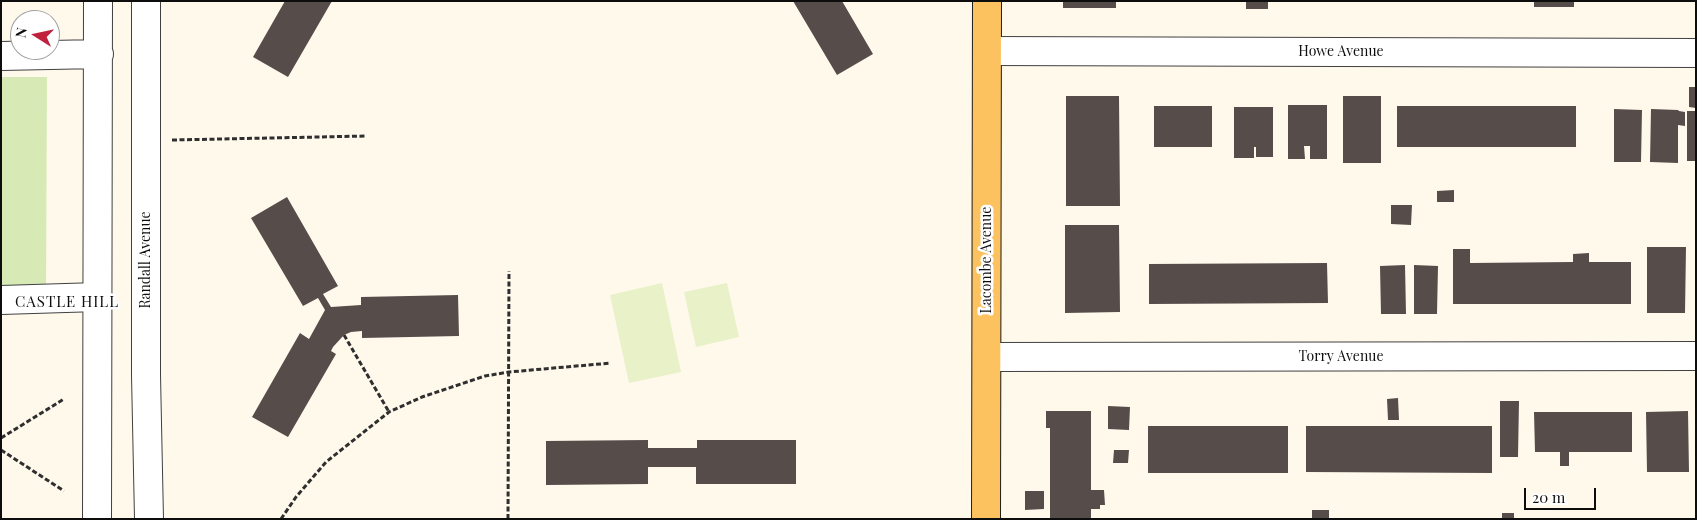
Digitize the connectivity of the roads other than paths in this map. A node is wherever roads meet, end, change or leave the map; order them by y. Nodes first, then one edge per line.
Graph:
1 (98, 1) edge
2 (146, 1) edge
3 (986, 1) edge
4 (987, 51) junction
5 (1696, 53) edge
6 (98, 54) junction
7 (1, 56) edge
8 (98, 297) junction
9 (1, 300) edge
10 (1696, 356) edge
11 (987, 357) junction
12 (97, 519) edge
13 (149, 519) edge
14 (986, 519) edge

1 - 6 street
2 - 13 street, Randall Avenue
3 - 4 main road, Lacombe Avenue
4 - 5 street, Howe Avenue
4 - 11 main road, Lacombe Avenue
6 - 7 street
6 - 8 street
8 - 9 street
8 - 12 street
10 - 11 street, Torry Avenue
11 - 14 main road, Lacombe Avenue

